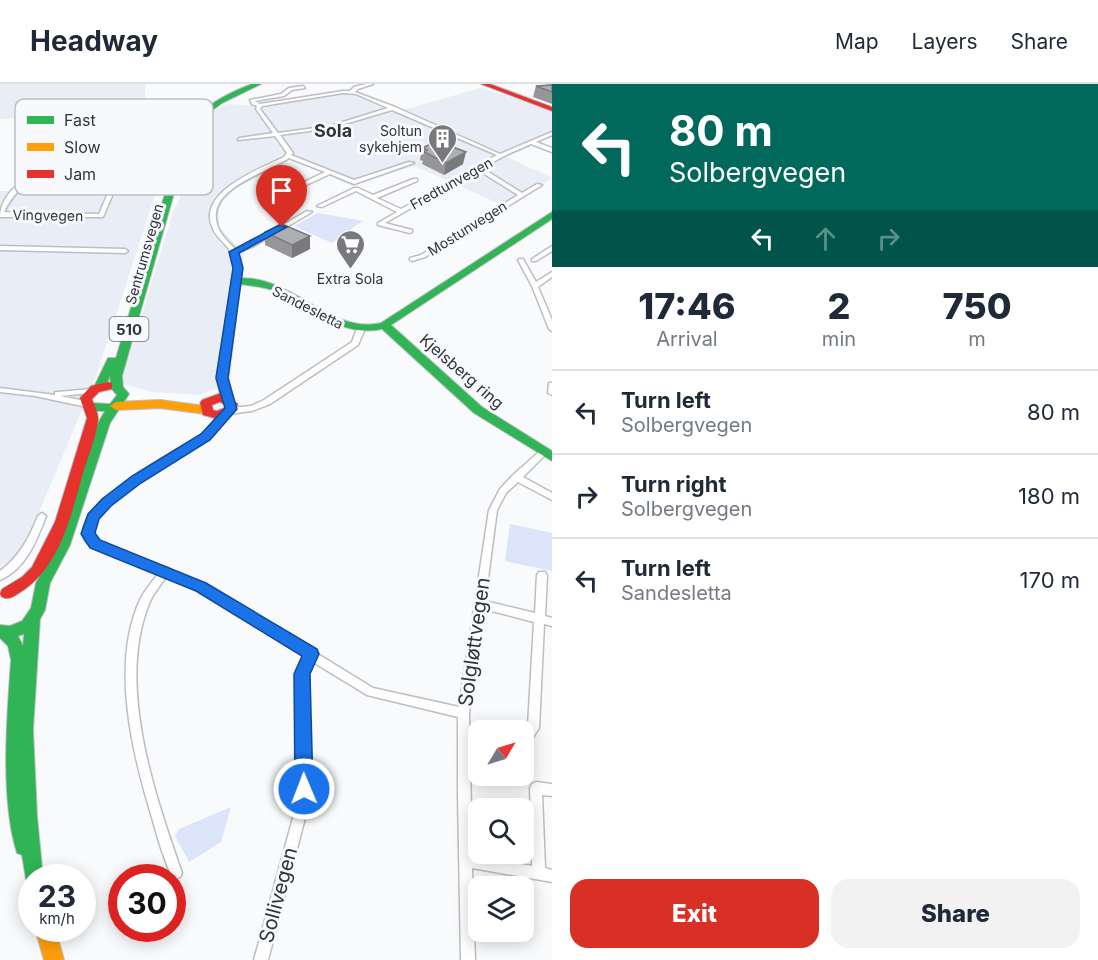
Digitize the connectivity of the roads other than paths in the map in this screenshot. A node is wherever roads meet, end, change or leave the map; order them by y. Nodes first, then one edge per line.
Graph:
1 (250, 84) edge
2 (258, 84) edge
3 (371, 84) edge
4 (484, 84) edge
5 (301, 86) edge
6 (352, 92) junction
7 (313, 96) junction
8 (213, 102) edge
9 (213, 105) edge
10 (260, 105) junction
11 (394, 109) junction
12 (552, 109) edge
13 (552, 133) edge
14 (276, 135) junction
15 (240, 139) dead end
16 (532, 142) junction
17 (552, 150) edge
18 (498, 154) junction
19 (289, 156) junction
20 (411, 163) dead end
21 (479, 168) junction
22 (330, 172) junction
23 (415, 180) dead end
24 (539, 184) dead end
25 (15, 191) edge
26 (287, 192) dead end
27 (110, 195) edge
28 (163, 195) edge
29 (165, 195) edge
30 (522, 195) junction
31 (374, 197) junction
32 (320, 206) dead end
33 (309, 212) dead end
34 (400, 212) junction
35 (0, 215) edge
36 (552, 215) edge
37 (410, 231) dead end
38 (0, 248) edge
39 (552, 248) edge
40 (125, 251) dead end
41 (234, 252) junction
42 (412, 259) dead end
43 (521, 260) dead end
44 (534, 260) dead end
45 (552, 274) edge
46 (236, 281) junction
47 (536, 286) junction
48 (384, 325) junction
49 (552, 329) edge
50 (360, 331) junction
51 (552, 386) edge
52 (119, 389) junction
53 (0, 390) edge
54 (552, 393) edge
55 (35, 394) junction
56 (92, 398) junction
57 (115, 407) junction
58 (218, 408) junction
59 (548, 455) edge
60 (516, 477) junction
61 (552, 497) edge
62 (42, 516) dead end
63 (165, 571) junction
64 (542, 575) dead end
65 (0, 576) edge
66 (4, 595) edge
67 (37, 603) junction
68 (480, 604) junction
69 (540, 619) junction
70 (33, 620) junction
71 (552, 622) edge
72 (3, 632) edge
73 (311, 654) junction
74 (464, 713) junction
75 (534, 720) edge
76 (552, 790) edge
77 (466, 861) junction
78 (30, 864) edge
79 (33, 864) edge
80 (173, 864) edge
81 (546, 875) edge
82 (49, 942) edge
83 (54, 960) edge
84 (261, 960) edge
85 (468, 960) edge

1 - 8 main road, Sentrumsvegen / 510
2 - 9 main road, Sentrumsvegen / 510
3 - 6 street
4 - 12 main road
5 - 7 street
5 - 10 street
6 - 7 street
6 - 11 street
7 - 10 street
10 - 14 street
11 - 14 street
11 - 18 street
13 - 16 street, Fredtunvegen
14 - 15 street
14 - 19 street
16 - 17 street
16 - 18 street, Fredtunvegen
18 - 21 street, Fredtunvegen
19 - 22 street
19 - 41 street
20 - 22 street
21 - 30 street, Mostunvegen
21 - 34 street, Fredtunvegen
22 - 26 street
23 - 31 street
24 - 30 street, Mostunvegen
25 - 35 street
27 - 35 street, Vingvegen
28 - 56 main road, Sentrumsvegen / 510
29 - 52 main road, Sentrumsvegen / 510
30 - 42 street, Mostunvegen
31 - 32 street
31 - 34 street
33 - 41 street
34 - 37 street, Fredtunvegen
36 - 48 main road, Sandesletta
38 - 40 street
39 - 44 street
41 - 46 street
43 - 47 street
45 - 47 street
46 - 50 main road, Sandesletta
46 - 58 main road
47 - 49 street
48 - 50 main road, Sandesletta
48 - 59 main road, Kjelsberg ring
50 - 58 street
51 - 54 street
52 - 56 main road
52 - 57 main road, Sentrumsvegen / 510
52 - 58 main road
53 - 55 street
55 - 56 street
55 - 56 street
56 - 57 main road
56 - 66 main road, Sentrumsvegen / 510
57 - 58 main road
57 - 67 main road, Sentrumsvegen / 510
58 - 63 street
59 - 60 street, Solgløttvegen
60 - 61 street
60 - 68 street, Solgløttvegen
62 - 65 street
63 - 73 street
63 - 80 street
64 - 69 street
66 - 67 main road, 510
67 - 70 main road, 510
68 - 69 street
68 - 74 street, Solgløttvegen
69 - 71 street
69 - 75 street
70 - 72 main road
70 - 79 main road
72 - 78 main road
73 - 74 street
73 - 84 street, Sollivegen
74 - 77 street, Solgløttvegen
76 - 81 street
77 - 81 street
77 - 85 street, Solgløttvegen
82 - 83 main road

